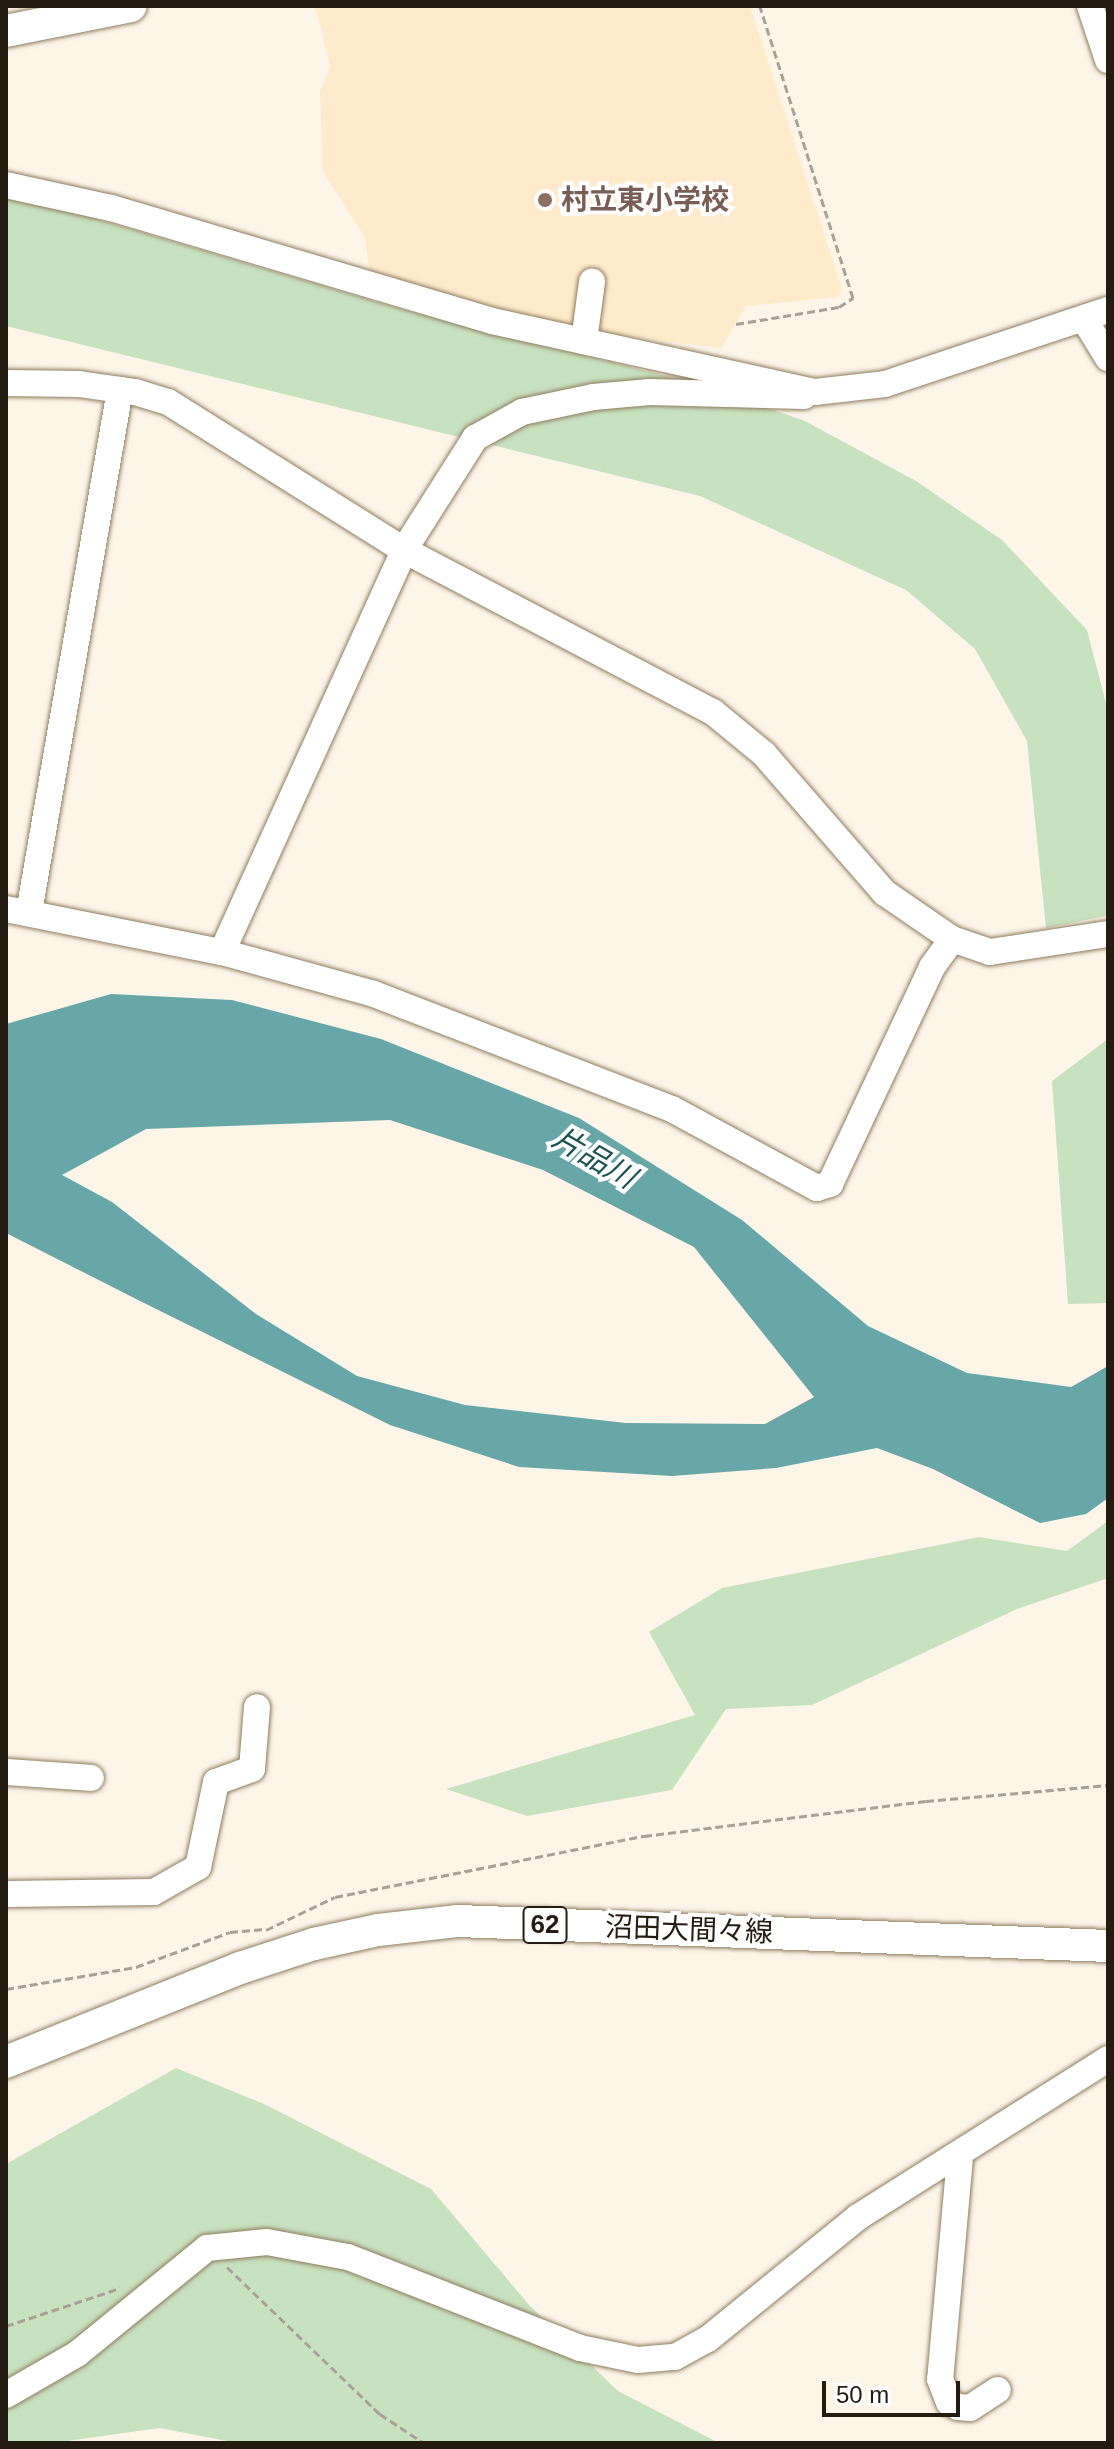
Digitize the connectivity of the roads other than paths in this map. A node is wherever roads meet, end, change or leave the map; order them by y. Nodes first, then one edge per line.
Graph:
1 (131, 6) edge
2 (1090, 6) edge
3 (6, 31) edge
4 (1108, 60) edge
5 (6, 185) edge
6 (592, 282) dead end
7 (1096, 314) edge
8 (584, 341) junction
9 (1108, 358) edge
10 (6, 383) edge
11 (120, 390) junction
12 (815, 392) junction
13 (404, 550) junction
14 (18, 911) edge
15 (1108, 934) edge
16 (952, 939) junction
17 (222, 952) junction
18 (257, 1707) dead end
19 (6, 1772) edge
20 (91, 1778) dead end
21 (6, 1894) edge
22 (1108, 1946) edge
23 (1108, 2059) edge
24 (6, 2062) edge
25 (960, 2157) junction
26 (998, 2390) dead end
27 (6, 2395) edge

1 - 3 main road
2 - 4 street
5 - 8 street
6 - 8 street
7 - 9 street
7 - 12 street
8 - 12 street
10 - 11 street
11 - 13 street
11 - 14 street
12 - 13 street
13 - 16 street
13 - 17 street
14 - 17 street
15 - 16 street
16 - 17 street
18 - 21 street
19 - 20 street
22 - 24 main road, 沼田大間々線 / 62
23 - 25 street
25 - 26 street
25 - 27 street

